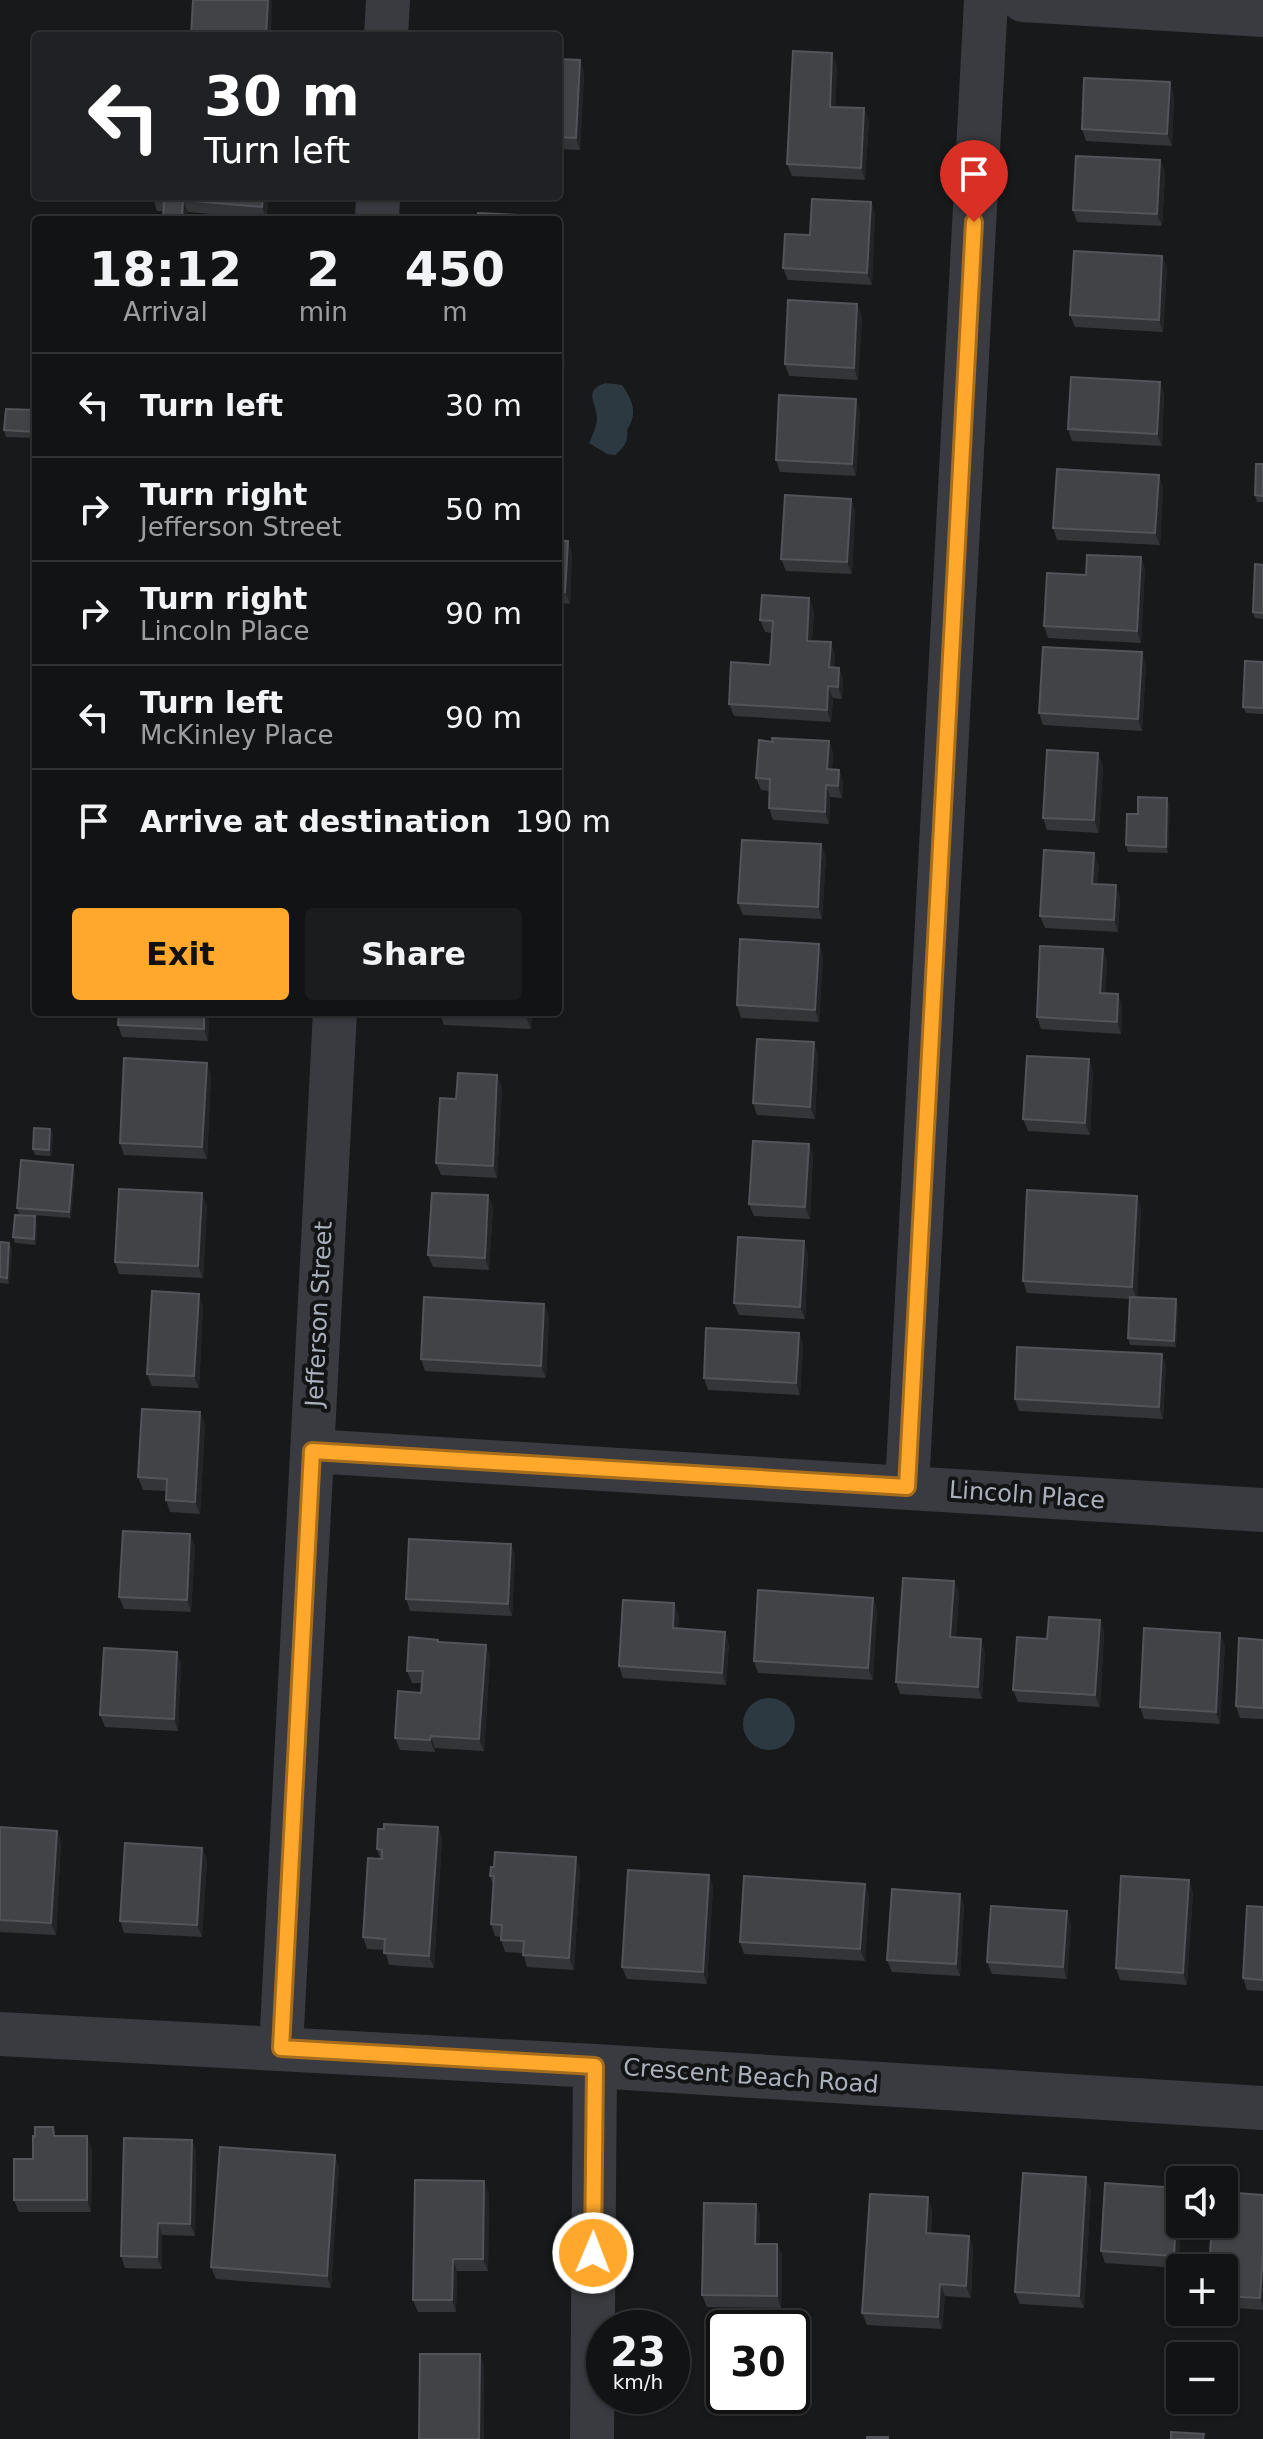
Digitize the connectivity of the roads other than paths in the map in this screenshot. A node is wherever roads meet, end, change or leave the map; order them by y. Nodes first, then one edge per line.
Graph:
1 (388, 0) edge
2 (986, 0) edge
3 (1023, 0) edge
4 (1263, 15) edge
5 (386, 32) edge
6 (335, 1016) edge
7 (312, 1451) junction
8 (907, 1487) junction
9 (1263, 1510) edge
10 (0, 2034) edge
11 (281, 2048) junction
12 (595, 2066) junction
13 (1263, 2108) edge
14 (592, 2439) edge

1 - 5 street
2 - 8 street
3 - 4 street
6 - 7 street, Jefferson Street
7 - 8 street, Lincoln Place
7 - 11 street, Jefferson Street
8 - 9 street, Lincoln Place
10 - 11 street, Crescent Beach Road
11 - 12 street, Crescent Beach Road
12 - 13 street, Crescent Beach Road
12 - 14 street

